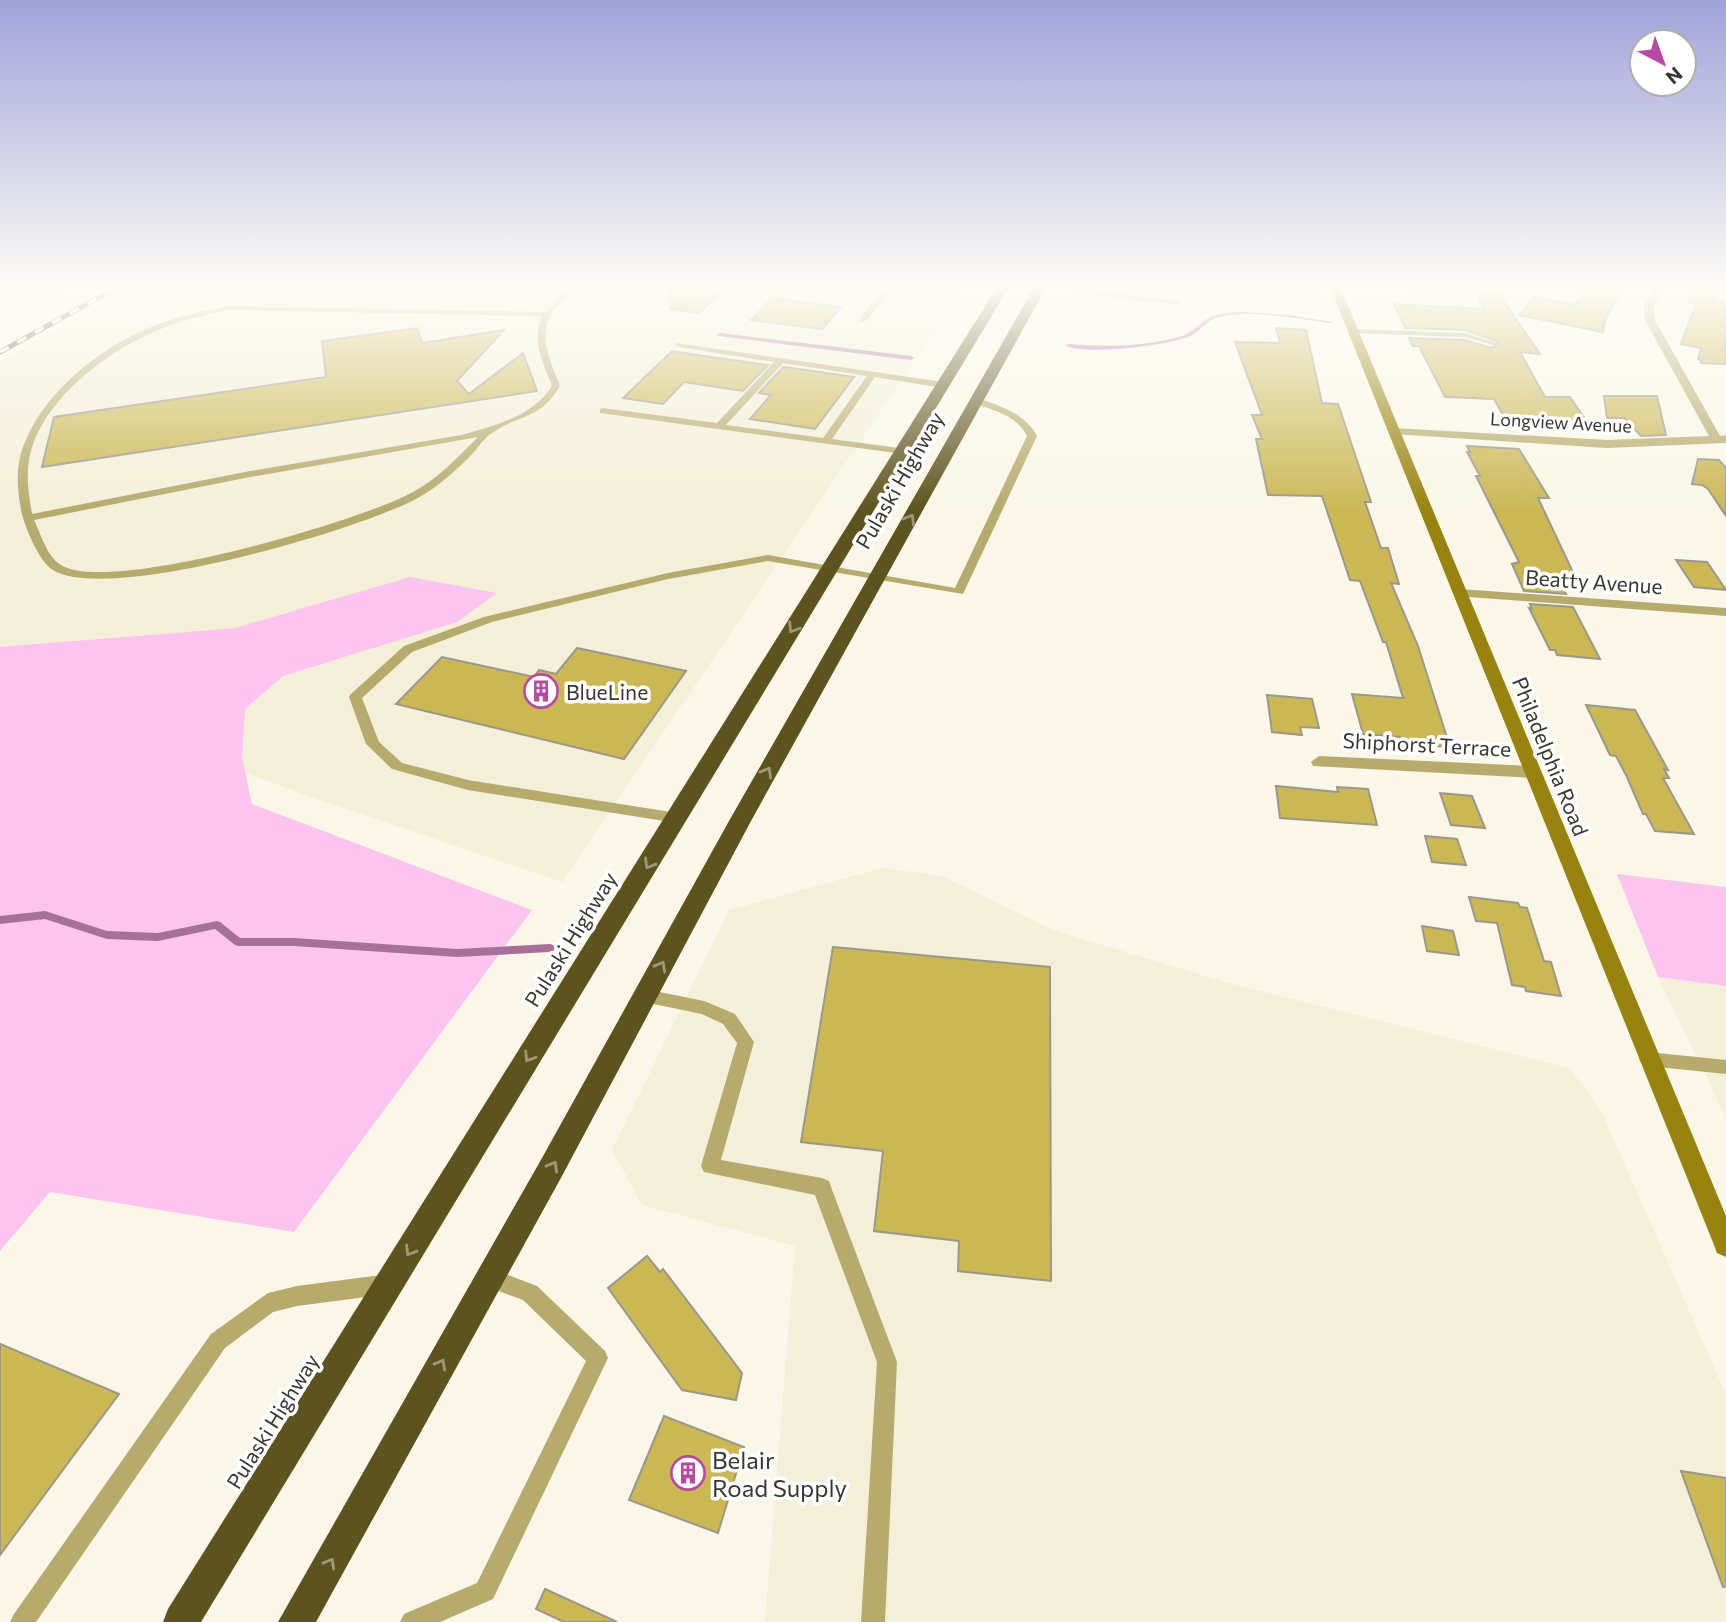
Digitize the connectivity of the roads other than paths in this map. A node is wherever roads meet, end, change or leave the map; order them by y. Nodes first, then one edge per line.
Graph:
1 (101, 360) edge
2 (548, 360) edge
3 (781, 360) joint
4 (959, 360) edge
5 (999, 360) edge
6 (1365, 360) edge
7 (1674, 360) edge
8 (873, 374) junction
9 (943, 385) junction
10 (976, 401) junction
11 (603, 411) dead end
12 (720, 425) junction
13 (488, 431) junction
14 (1394, 431) junction
15 (1721, 439) edge
16 (826, 440) junction
17 (903, 450) junction
18 (28, 518) junction
19 (829, 570) junction
20 (876, 578) junction
21 (1460, 593) junction
22 (1726, 612) edge
23 (1319, 762) dead end
24 (1533, 772) junction
25 (677, 817) junction
26 (645, 996) junction
27 (1648, 1059) junction
28 (1726, 1067) edge
29 (1726, 1245) edge
30 (490, 1278) junction
31 (390, 1284) junction
32 (22, 1622) edge
33 (181, 1622) edge
34 (296, 1622) edge
35 (412, 1622) edge
36 (873, 1622) edge

1 - 18 lane
2 - 13 lane
3 - 8 lane
3 - 12 lane
4 - 9 highway, Pulaski Highway
5 - 10 highway, Pulaski Highway
6 - 14 main road, Philadelphia Road
7 - 15 street
8 - 9 lane
8 - 16 lane
9 - 17 highway, Pulaski Highway
20 -> 10 highway, Pulaski Highway
10 - 20 lane
11 - 12 lane
12 - 16 lane
13 - 18 lane
13 - 18 lane
14 - 15 street, Longview Avenue
14 - 21 main road, Philadelphia Road
16 - 17 lane
17 - 19 highway, Pulaski Highway
19 - 20 lane
19 -> 25 highway, Pulaski Highway
19 - 25 lane
26 -> 20 highway, Pulaski Highway
21 - 22 street, Beatty Avenue
21 - 24 main road, Philadelphia Road
23 - 24 street, Shiphorst Terrace
24 - 27 main road, Philadelphia Road
25 -> 31 highway, Pulaski Highway
30 -> 26 highway, Pulaski Highway
26 - 36 lane
27 - 28 lane
27 - 29 main road, Philadelphia Road
34 -> 30 highway, Pulaski Highway
30 - 35 lane
31 - 32 lane
31 - 33 highway, Pulaski Highway

